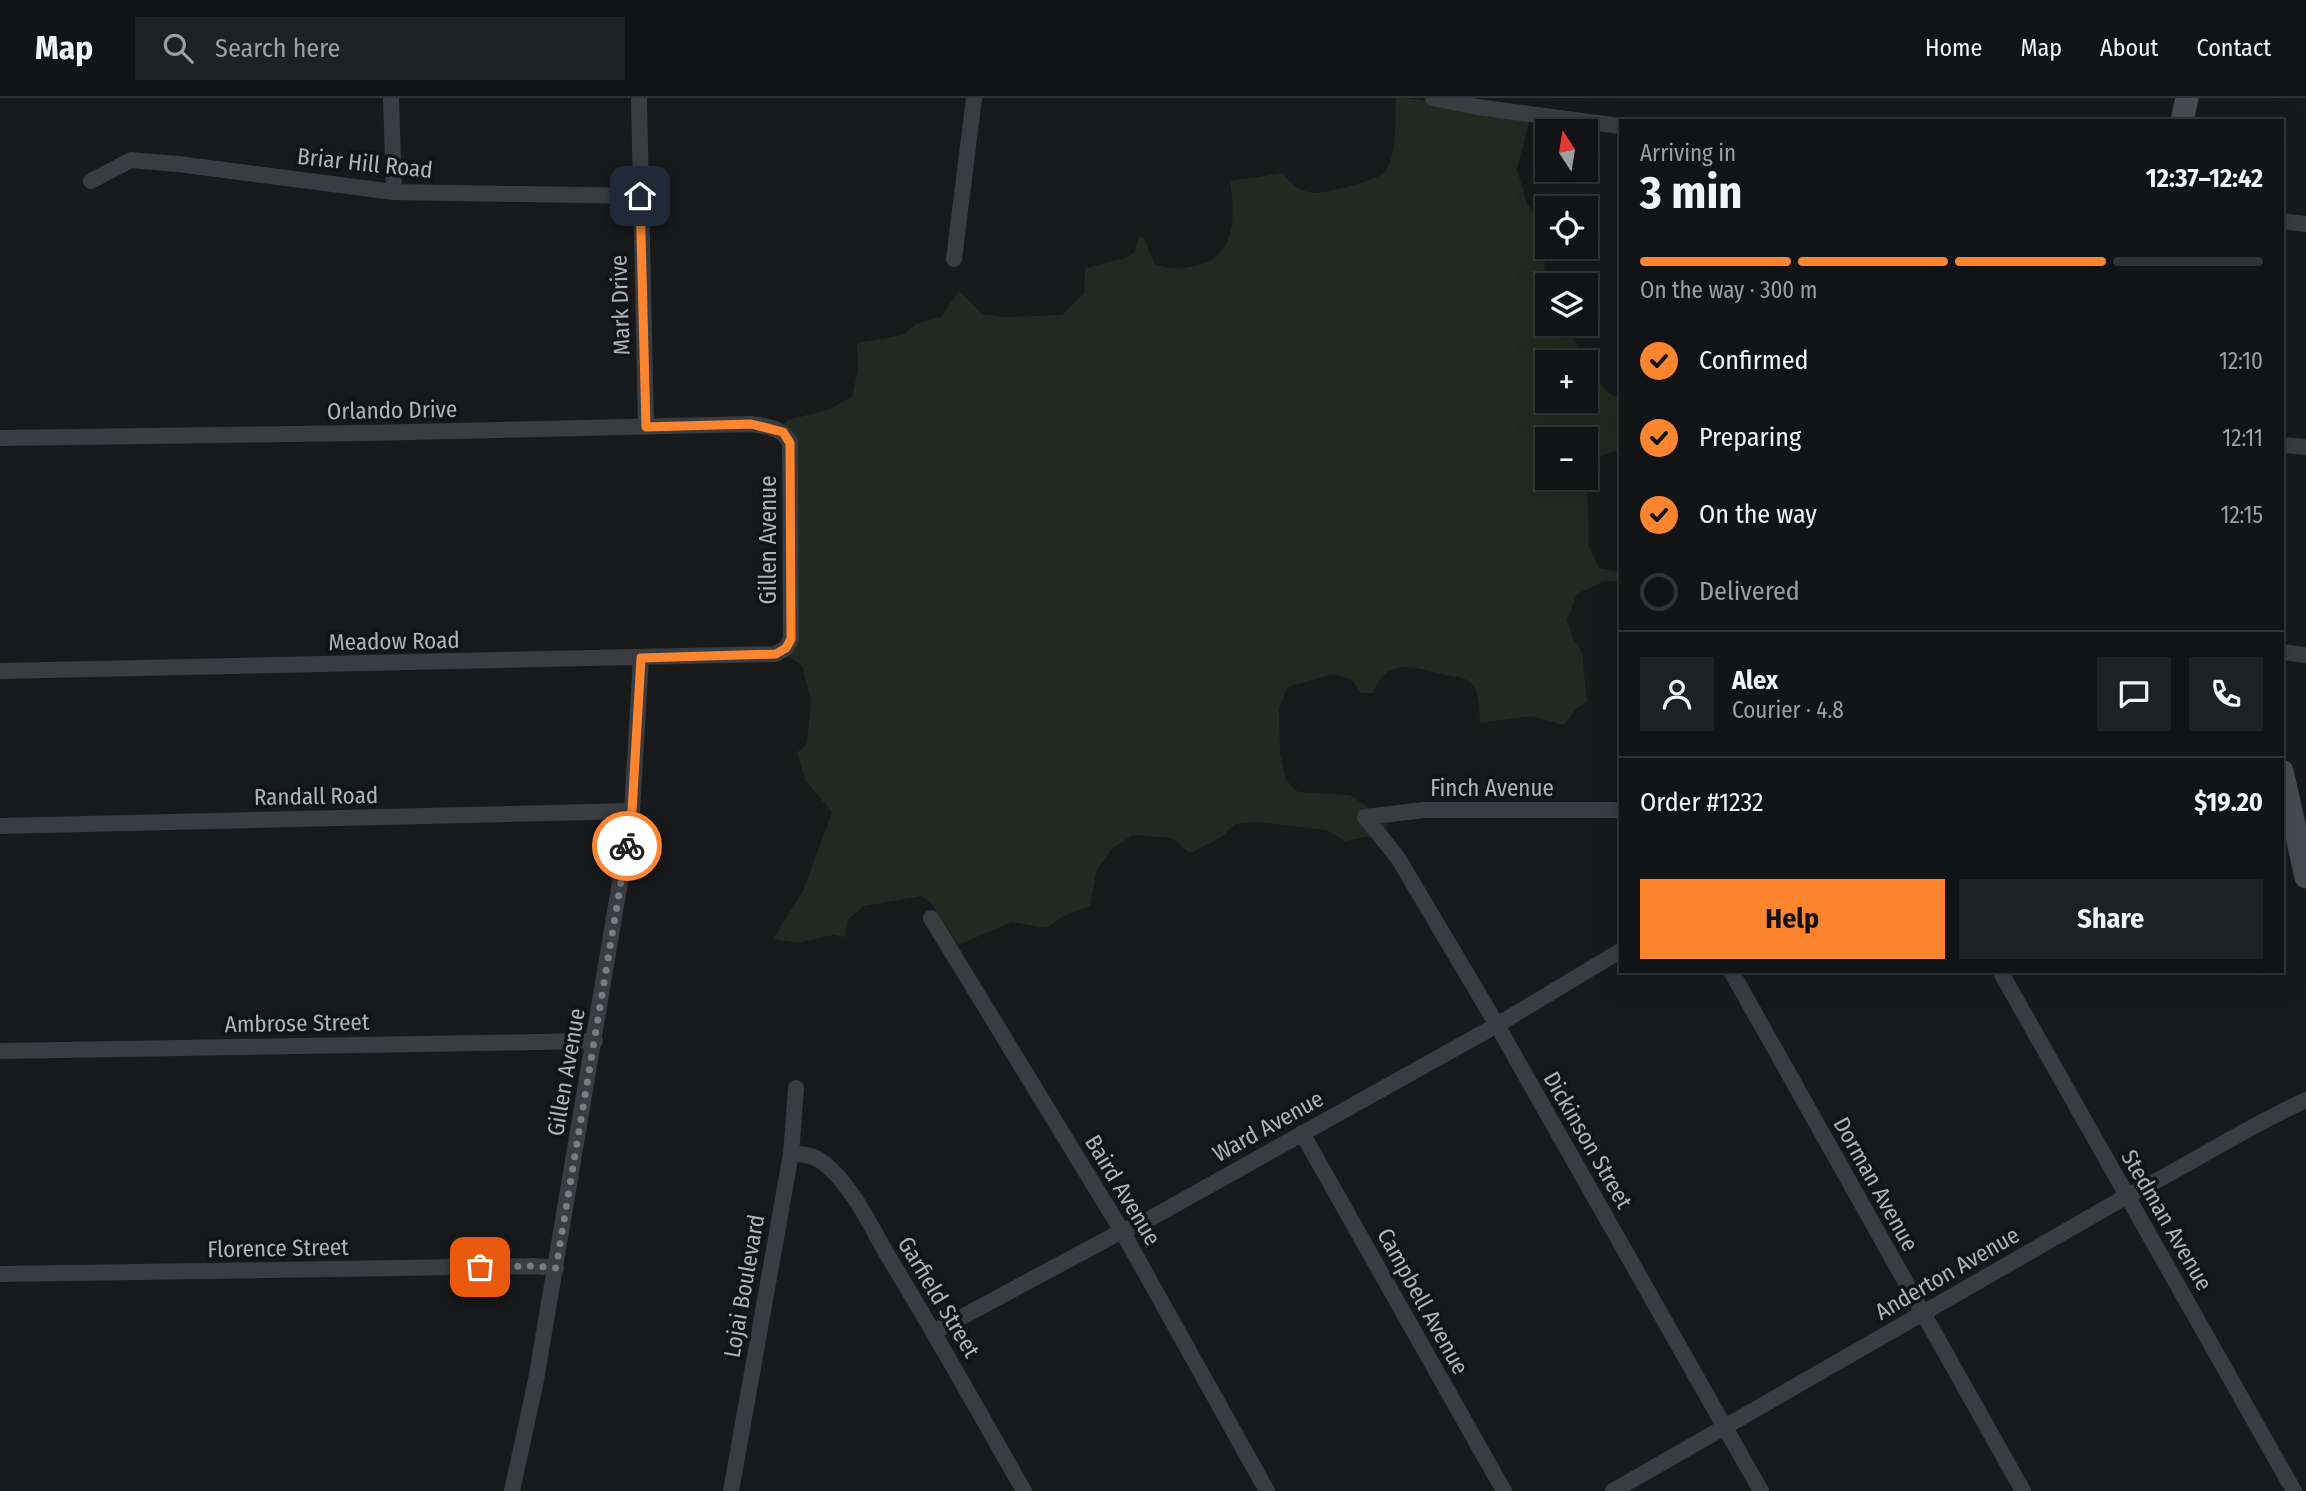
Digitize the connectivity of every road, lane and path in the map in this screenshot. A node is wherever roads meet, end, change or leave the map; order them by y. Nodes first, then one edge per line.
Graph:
1 (391, 98) edge
2 (639, 98) edge
3 (974, 98) edge
4 (1433, 98) edge
5 (2187, 98) edge
6 (2182, 119) edge
7 (1619, 126) edge
8 (91, 181) dead end
9 (394, 192) junction
10 (640, 196) junction
11 (2284, 221) edge
12 (2306, 224) edge
13 (954, 258) dead end
14 (646, 427) junction
15 (783, 432) joint
16 (0, 438) edge
17 (2284, 444) edge
18 (2306, 447) edge
19 (786, 648) joint
20 (2284, 652) edge
21 (2306, 655) edge
22 (641, 658) junction
23 (0, 671) edge
24 (2284, 781) edge
25 (1619, 810) edge
26 (632, 811) junction
27 (1365, 817) joint
28 (0, 826) edge
29 (2296, 843) edge
30 (2306, 877) edge
31 (931, 918) dead end
32 (1619, 952) edge
33 (1732, 973) edge
34 (2001, 973) edge
35 (1497, 1025) junction
36 (595, 1041) junction
37 (0, 1051) edge
38 (796, 1088) dead end
39 (2306, 1100) edge
40 (1302, 1133) junction
41 (791, 1154) junction
42 (2127, 1196) junction
43 (1122, 1231) junction
44 (556, 1268) junction
45 (0, 1274) edge
46 (1922, 1313) junction
47 (934, 1332) junction
48 (1725, 1427) junction
49 (512, 1491) edge
50 (731, 1491) edge
51 (1024, 1491) edge
52 (1268, 1491) edge
53 (1504, 1491) edge
54 (1613, 1491) edge
55 (1761, 1491) edge
56 (2023, 1491) edge
57 (2294, 1491) edge

1 - 9 street
2 - 10 street, Mark Drive
3 - 13 street
4 - 7 street
5 - 6 main road
8 - 9 street, Briar Hill Road
9 - 10 street, Briar Hill Road
10 - 14 street, Mark Drive
11 - 12 street
14 - 15 street, Orlando Drive
14 - 16 street, Orlando Drive
15 - 19 street, Gillen Avenue
17 - 18 street
19 - 22 street, Meadow Road
20 - 21 street
22 - 23 street, Meadow Road
22 - 26 street, Gillen Avenue
24 - 29 main road
25 - 27 street, Finch Avenue
26 - 28 street, Randall Road
26 - 36 street, Gillen Avenue
27 - 35 street, Dickinson Street
29 - 30 main road
31 - 43 street, Baird Avenue
32 - 35 street, Ward Avenue
33 - 46 street, Dorman Avenue
34 - 42 street, Stedman Avenue
35 - 40 street, Ward Avenue
35 - 48 street, Dickinson Street
36 - 37 street, Ambrose Street
36 - 44 street, Gillen Avenue
38 - 41 street, Lojai Boulevard
39 - 42 street, Anderton Avenue
40 - 43 street, Ward Avenue
40 - 53 street, Campbell Avenue
41 - 47 street, Garfield Street
41 - 50 street, Lojai Boulevard
42 - 46 street, Anderton Avenue
42 - 57 street, Stedman Avenue
43 - 47 street, Ward Avenue
43 - 52 street, Baird Avenue
44 - 45 street, Florence Street
44 - 49 street, Gillen Avenue
46 - 48 street, Anderton Avenue
46 - 56 street, Dorman Avenue
47 - 51 street, Garfield Street
48 - 54 street, Anderton Avenue
48 - 55 street, Dickinson Street

